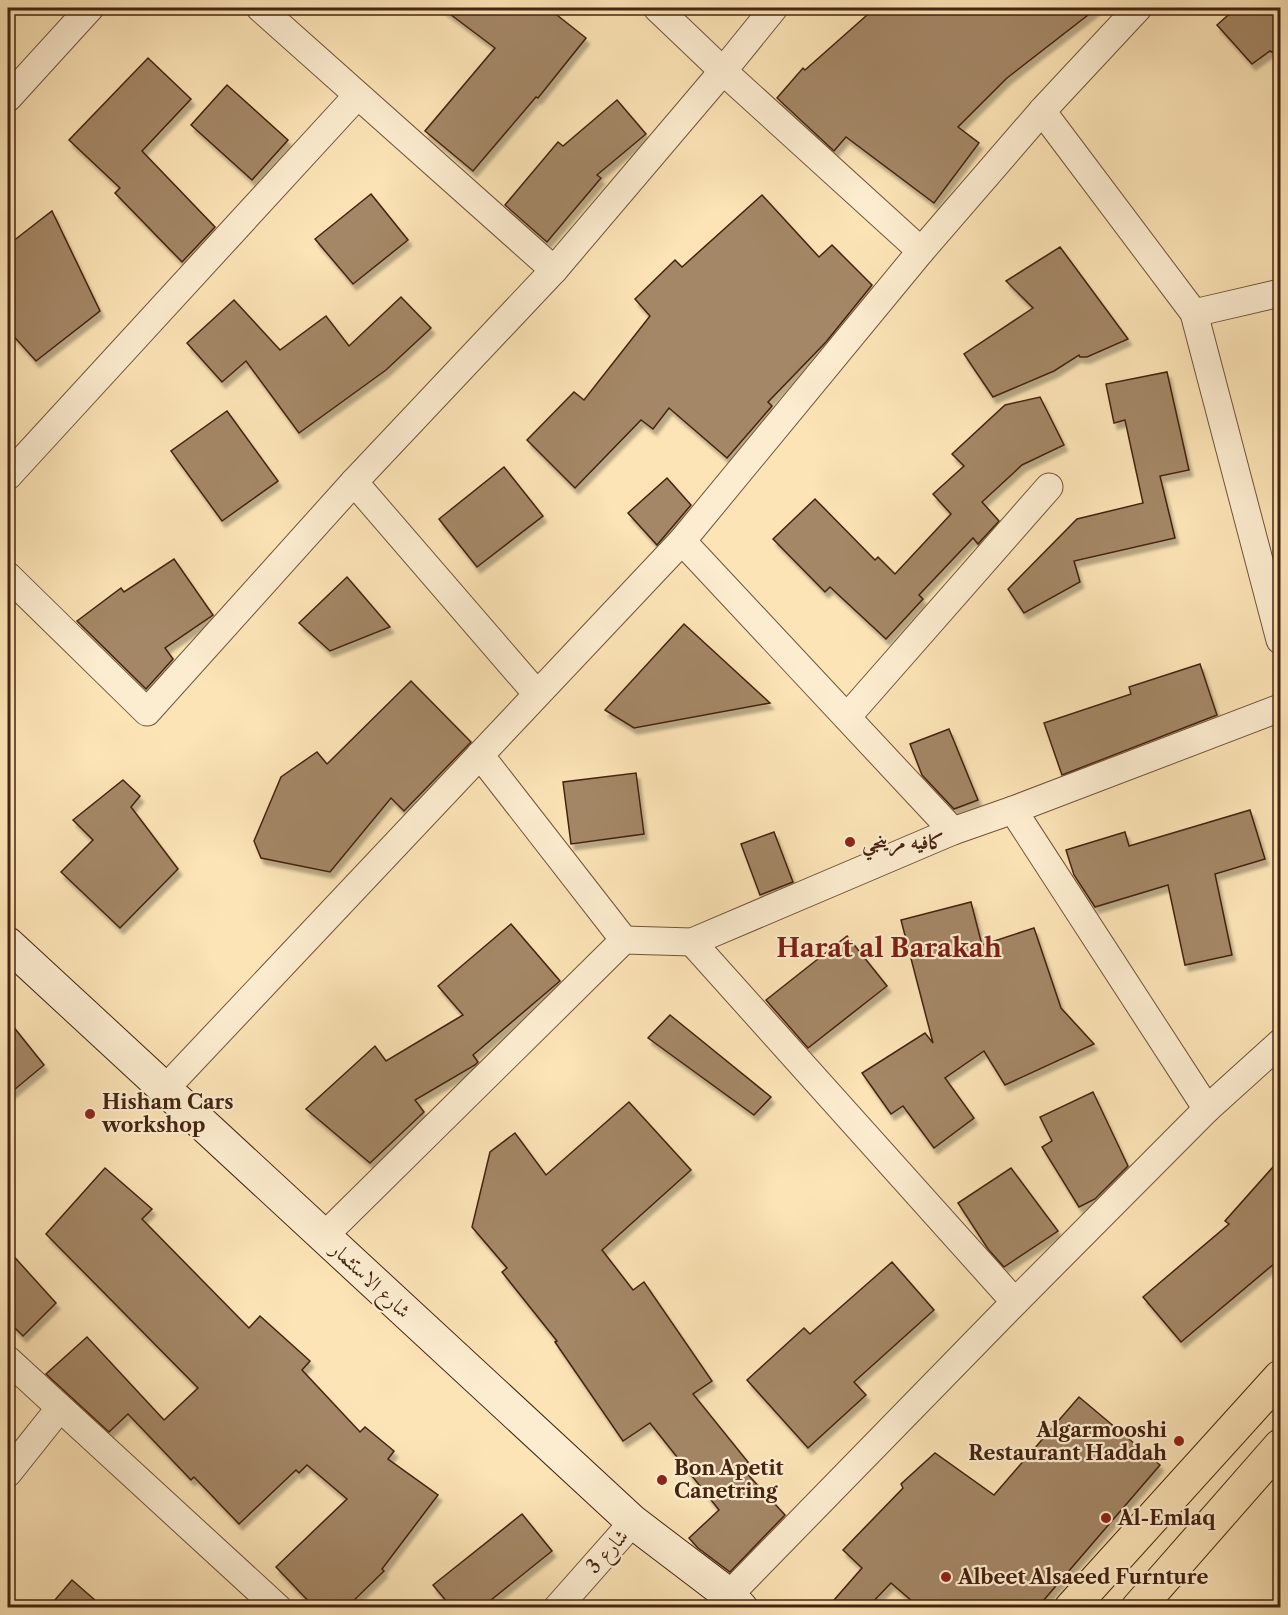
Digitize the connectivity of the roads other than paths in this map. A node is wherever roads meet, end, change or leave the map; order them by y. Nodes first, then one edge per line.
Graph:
1 (90, 8) edge
2 (260, 8) edge
3 (657, 8) edge
4 (774, 8) edge
5 (1138, 8) edge
6 (723, 71) junction
7 (357, 96) junction
8 (8, 98) edge
9 (1042, 111) junction
10 (921, 251) junction
11 (554, 270) junction
12 (1281, 293) edge
13 (1194, 313) junction
14 (8, 476) edge
15 (354, 482) junction
16 (1049, 487) dead end
17 (682, 541) junction
18 (8, 576) edge
19 (1281, 640) edge
20 (537, 694) junction
21 (1281, 708) edge
22 (847, 717) junction
23 (480, 755) junction
24 (1013, 810) junction
25 (953, 831) junction
26 (624, 940) junction
27 (692, 942) junction
28 (8, 944) edge
29 (1281, 1043) edge
30 (165, 1089) junction
31 (1207, 1109) junction
32 (324, 1236) junction
33 (1015, 1302) junction
34 (8, 1360) edge
35 (1281, 1377) edge
36 (60, 1408) junction
37 (1281, 1446) edge
38 (8, 1473) edge
39 (633, 1522) junction
40 (735, 1601) edge
41 (278, 1608) edge
42 (557, 1608) edge
43 (1071, 1608) edge
44 (1138, 1608) edge

1 - 8 street
2 - 7 street
3 - 6 street
4 - 6 street
5 - 9 street
6 - 10 street
6 - 11 street
7 - 11 street
7 - 14 street
9 - 10 street
9 - 13 street
10 - 17 street
11 - 15 street
12 - 13 street
13 - 19 street
15 - 18 street
15 - 20 street
16 - 22 street
17 - 20 street
17 - 22 street
20 - 23 street
21 - 24 street
22 - 25 street
23 - 26 street
23 - 30 street
24 - 25 street
24 - 31 street
25 - 27 street
26 - 27 street
26 - 32 street
27 - 33 street
28 - 30 street, شارع الاستثمار
29 - 31 street
30 - 32 street, شارع الاستثمار
31 - 33 street
32 - 39 street, شارع الاستثمار
33 - 40 street
34 - 36 street
35 - 43 main road
36 - 38 street
36 - 41 street
37 - 44 main road
39 - 40 street, شارع الاستثمار
39 - 42 street, شارع 3

